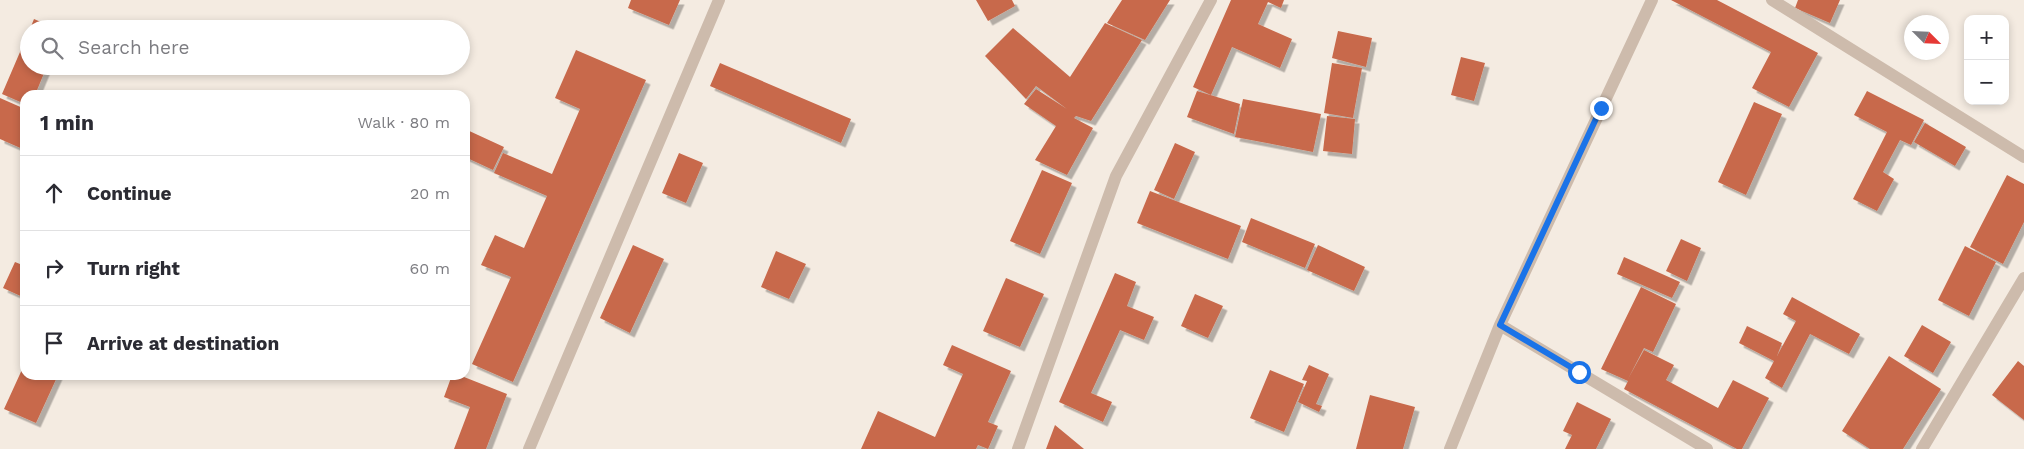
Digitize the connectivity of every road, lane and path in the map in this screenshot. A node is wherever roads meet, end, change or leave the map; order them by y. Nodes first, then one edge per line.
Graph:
1 (719, 0) edge
2 (1211, 0) edge
3 (1652, 0) edge
4 (1772, 0) edge
5 (2024, 157) edge
6 (2024, 278) edge
7 (1500, 325) junction
8 (529, 449) edge
9 (1018, 449) edge
10 (1450, 449) edge
11 (1707, 449) edge
12 (1922, 449) edge

1 - 8 street
2 - 9 street
3 - 7 street
4 - 5 street
6 - 12 street
7 - 10 street
7 - 11 street

